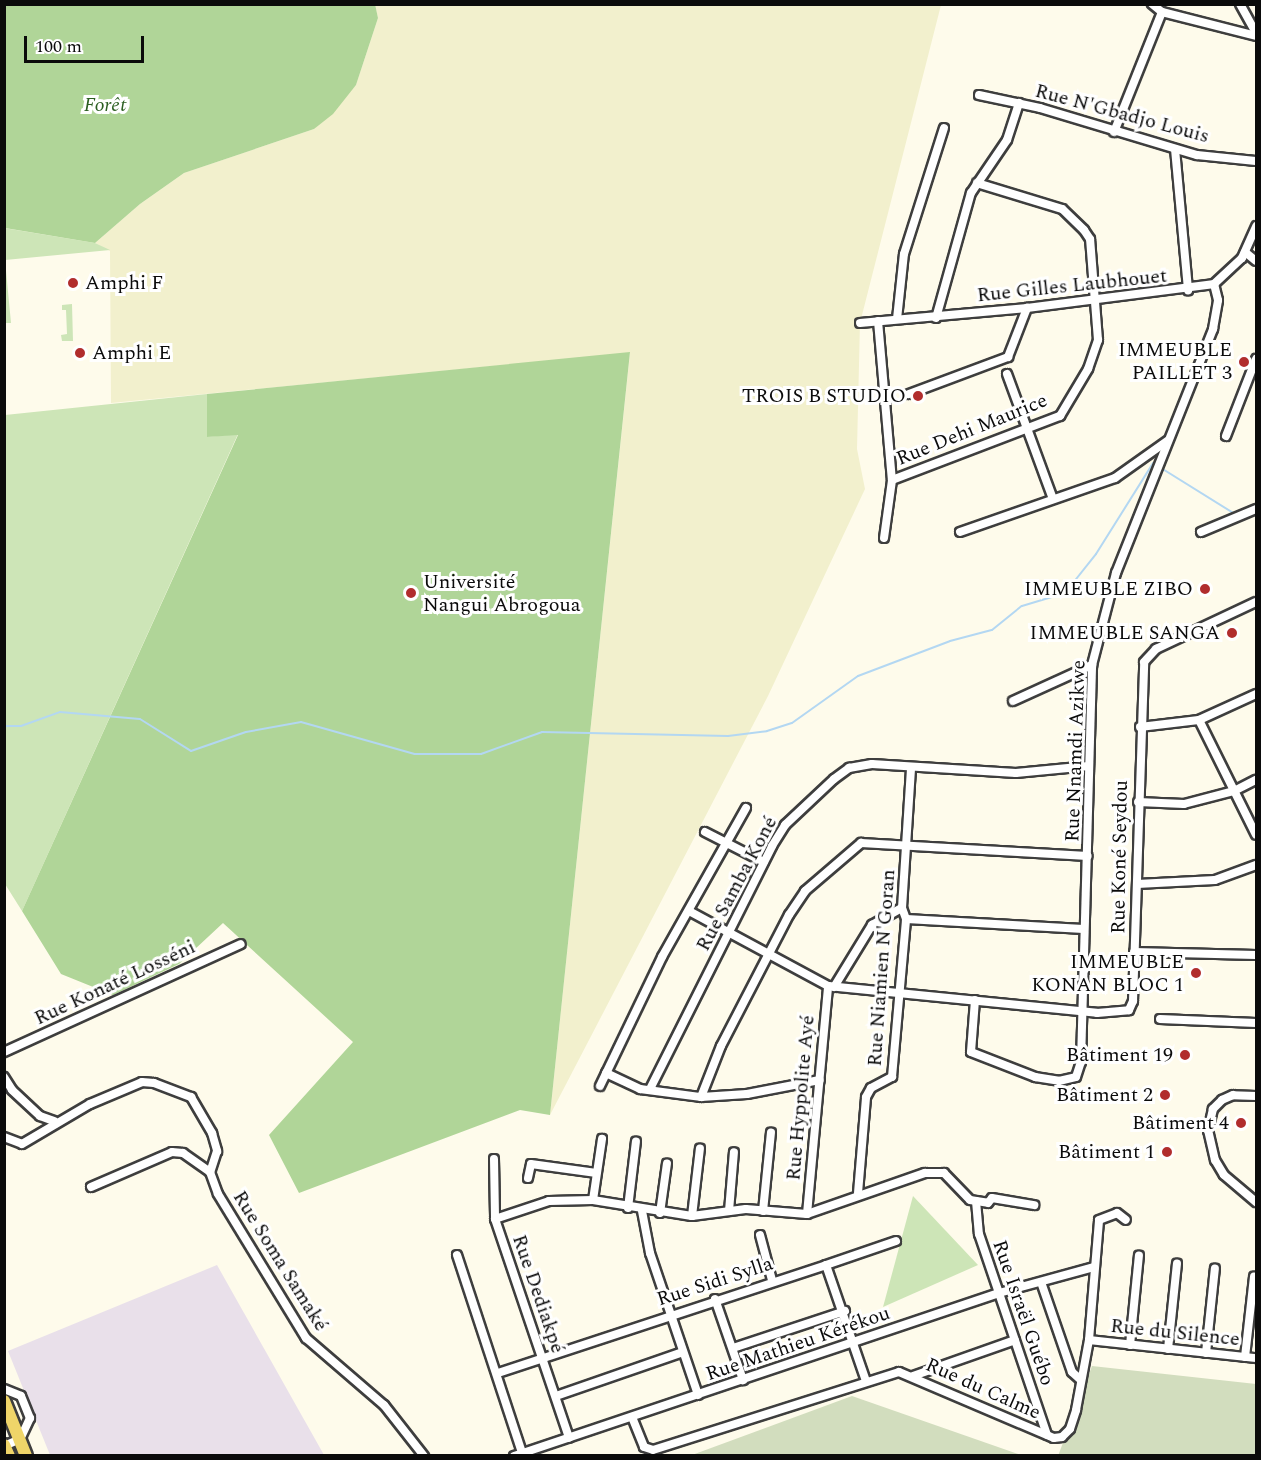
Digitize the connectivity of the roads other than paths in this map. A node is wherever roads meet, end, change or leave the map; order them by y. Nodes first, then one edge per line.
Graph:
1 (1152, 4) edge
2 (1240, 4) edge
3 (1161, 12) junction
4 (1257, 34) edge
5 (979, 95) dead end
6 (1020, 103) junction
7 (944, 128) dead end
8 (1114, 132) junction
9 (1174, 149) junction
10 (1257, 161) edge
11 (977, 183) junction
12 (1257, 226) edge
13 (1245, 252) junction
14 (1257, 261) edge
15 (1214, 284) junction
16 (1188, 290) junction
17 (1097, 299) junction
18 (1027, 308) junction
19 (936, 318) junction
20 (897, 319) junction
21 (878, 321) junction
22 (860, 323) dead end
23 (1257, 359) edge
24 (1007, 374) dead end
25 (909, 394) dead end
26 (1028, 429) junction
27 (1226, 436) dead end
28 (1169, 440) junction
29 (891, 480) junction
30 (1053, 499) junction
31 (1257, 509) edge
32 (960, 532) dead end
33 (1201, 532) dead end
34 (884, 538) dead end
35 (1257, 602) edge
36 (1092, 665) junction
37 (1257, 694) edge
38 (1012, 701) dead end
39 (1199, 720) junction
40 (1140, 727) junction
41 (1089, 766) junction
42 (911, 767) junction
43 (1257, 780) edge
44 (1234, 791) junction
45 (1138, 802) junction
46 (746, 808) dead end
47 (705, 832) dead end
48 (1257, 835) edge
49 (727, 844) junction
50 (906, 844) junction
51 (1088, 856) junction
52 (764, 862) junction
53 (1257, 865) edge
54 (1137, 884) junction
55 (902, 908) junction
56 (689, 911) junction
57 (906, 919) junction
58 (1084, 929) junction
59 (728, 932) junction
60 (240, 944) dead end
61 (1134, 952) junction
62 (768, 954) junction
63 (1257, 955) edge
64 (831, 987) junction
65 (899, 995) junction
66 (975, 1000) junction
67 (1081, 1009) junction
68 (1160, 1019) dead end
69 (1257, 1023) edge
70 (4, 1052) edge
71 (606, 1073) junction
72 (4, 1077) edge
73 (820, 1080) junction
74 (600, 1086) dead end
75 (650, 1089) junction
76 (1257, 1096) edge
77 (701, 1097) junction
78 (54, 1121) junction
79 (771, 1132) dead end
80 (4, 1137) edge
81 (602, 1138) dead end
82 (636, 1141) dead end
83 (700, 1148) dead end
84 (734, 1152) dead end
85 (494, 1159) dead end
86 (667, 1163) dead end
87 (210, 1172) junction
88 (596, 1173) junction
89 (528, 1178) dead end
90 (91, 1187) dead end
91 (858, 1193) junction
92 (593, 1200) junction
93 (976, 1201) junction
94 (1257, 1202) edge
95 (1034, 1205) dead end
96 (628, 1208) junction
97 (642, 1211) junction
98 (729, 1211) junction
99 (763, 1211) junction
100 (660, 1213) junction
101 (807, 1214) junction
102 (692, 1216) junction
103 (495, 1219) junction
104 (1126, 1220) dead end
105 (760, 1235) dead end
106 (896, 1240) dead end
107 (457, 1255) dead end
108 (1139, 1255) dead end
109 (1177, 1263) dead end
110 (826, 1264) junction
111 (1094, 1267) junction
112 (1215, 1268) dead end
113 (1254, 1277) dead end
114 (772, 1280) junction
115 (1041, 1282) junction
116 (999, 1293) junction
117 (716, 1299) junction
118 (845, 1311) junction
119 (670, 1314) junction
120 (1253, 1316) edge
121 (1015, 1340) junction
122 (1089, 1340) junction
123 (856, 1342) junction
124 (1130, 1345) junction
125 (733, 1348) junction
126 (1168, 1349) junction
127 (683, 1352) junction
128 (1206, 1353) junction
129 (542, 1357) junction
130 (1245, 1357) junction
131 (1257, 1358) edge
132 (498, 1373) junction
133 (913, 1376) junction
134 (743, 1380) junction
135 (1081, 1380) junction
136 (866, 1381) junction
137 (4, 1389) edge
138 (698, 1395) junction
139 (556, 1396) junction
140 (4, 1401) edge
141 (632, 1417) junction
142 (1047, 1435) junction
143 (569, 1438) junction
144 (20, 1439) junction
145 (5, 1446) edge
146 (518, 1454) edge
147 (9, 1455) edge
148 (26, 1455) edge
149 (424, 1455) edge

1 - 3 street
2 - 4 street
3 - 4 street
3 - 8 street
5 - 6 street, Rue N'Gbadjo Louis
6 - 8 street, Rue N'Gbadjo Louis
6 - 11 street
7 - 20 street
8 - 9 street, Rue N'Gbadjo Louis
9 - 10 street, Rue N'Gbadjo Louis
9 - 16 street
11 - 17 street, Rue Dehi Maurice
11 - 19 street
12 - 13 street, Rue Gilles Laubhouet
13 - 14 street
13 - 15 street, Rue Gilles Laubhouet
15 - 16 street, Rue Gilles Laubhouet
15 - 28 street, Rue Nnamdi Azikwe
16 - 17 street, Rue Gilles Laubhouet
17 - 18 street, Rue Gilles Laubhouet
17 - 26 street, Rue Dehi Maurice
18 - 19 street, Rue Gilles Laubhouet
18 - 25 street
19 - 20 street, Rue Gilles Laubhouet
20 - 21 street, Rue Gilles Laubhouet
21 - 22 street, Rue Gilles Laubhouet
21 - 29 street
23 - 27 street
24 - 26 street
26 - 29 street, Rue Dehi Maurice
26 - 30 street
28 - 30 street
28 - 36 street, Rue Nnamdi Azikwe
29 - 34 street, Rue Dehi Maurice
30 - 32 street
31 - 33 street
35 - 40 street, Rue Koné Seydou
36 - 38 street
36 - 41 street, Rue Nnamdi Azikwe
37 - 39 street
39 - 40 street
39 - 44 street
40 - 45 street, Rue Koné Seydou
41 - 42 street, Rue Samba Koné
41 - 51 street, Rue Nnamdi Azikwe
42 - 50 street, Rue Niamien N'Goran
42 - 52 street, Rue Samba Koné
43 - 44 street
44 - 45 street
44 - 48 street
45 - 54 street, Rue Koné Seydou
46 - 49 street
47 - 49 street
49 - 52 street
49 - 56 street
50 - 51 street
50 - 55 street, Rue Niamien N'Goran
50 - 62 street
51 - 58 street, Rue Nnamdi Azikwe
52 - 59 street, Rue Samba Koné
53 - 54 street
54 - 61 street, Rue Koné Seydou
55 - 57 street, Rue Niamien N'Goran
55 - 64 street
56 - 59 street, Rue Koné Seydou
56 - 71 street
57 - 58 street
57 - 65 street, Rue Niamien N'Goran
58 - 67 street, Rue Nnamdi Azikwe
59 - 62 street, Rue Koné Seydou
59 - 75 street, Rue Samba Koné
60 - 70 street, Rue Konaté Losséni
61 - 63 street
61 - 67 street, Rue Koné Seydou
62 - 64 street, Rue Koné Seydou
62 - 77 street
64 - 65 street, Rue Koné Seydou
64 - 73 street, Rue Hyppolite Ayé
65 - 66 street, Rue Koné Seydou
65 - 91 street, Rue Niamien N'Goran
66 - 67 street, Rue Koné Seydou
66 - 67 street, Rue Nnamdi Azikwe
68 - 69 street
71 - 74 street
71 - 75 street
72 - 78 street
73 - 77 street
73 - 101 street, Rue Hyppolite Ayé
75 - 77 street
76 - 94 street
78 - 80 street
78 - 87 street
79 - 99 street
81 - 88 street
82 - 96 street
83 - 102 street
84 - 98 street
85 - 103 street, Rue Dediakpé
86 - 100 street
87 - 90 street
87 - 149 street, Rue Soma Samaké
88 - 89 street
88 - 92 street
91 - 93 street
91 - 101 street
92 - 96 street
92 - 103 street
93 - 95 street
93 - 116 street, Rue Israël Guébo
96 - 97 street
97 - 100 street
97 - 119 street
98 - 99 street
98 - 102 street
99 - 101 street
100 - 102 street
103 - 129 street, Rue Dediakpé
104 - 111 street, Rue du Calme
105 - 114 street
106 - 110 street, Rue Sidi Sylla
107 - 132 street
108 - 124 street
109 - 126 street
110 - 114 street, Rue Sidi Sylla
110 - 118 street
111 - 115 street, Rue Mathieu Kérékou
111 - 122 street, Rue du Calme
112 - 128 street
113 - 120 street
114 - 117 street, Rue Sidi Sylla
115 - 116 street, Rue Mathieu Kérékou
115 - 135 street
116 - 121 street, Rue Israël Guébo
116 - 123 street, Rue Mathieu Kérékou
117 - 119 street, Rue Sidi Sylla
117 - 125 street
118 - 123 street
118 - 125 street
119 - 127 street
119 - 129 street, Rue Sidi Sylla
120 - 130 street
121 - 133 street
121 - 142 street, Rue Israël Guébo
122 - 124 street, Rue du Silence
122 - 135 street, Rue du Calme
123 - 134 street, Rue Mathieu Kérékou
123 - 136 street
124 - 126 street, Rue du Silence
125 - 134 street
126 - 128 street, Rue du Silence
127 - 138 street
127 - 139 street
128 - 130 street, Rue du Silence
129 - 132 street, Rue Sidi Sylla
129 - 139 street, Rue Dediakpé
130 - 131 street, Rue du Silence
132 - 146 street
133 - 136 street, Rue du Calme
133 - 142 street, Rue du Calme
134 - 138 street, Rue Mathieu Kérékou
135 - 142 street, Rue du Calme
136 - 141 street, Rue du Calme
137 - 144 street
138 - 141 street, Rue Mathieu Kérékou
139 - 143 street, Rue Dediakpé
140 - 144 main road
141 - 143 street, Rue Mathieu Kérékou
143 - 146 street, Rue Mathieu Kérékou
144 - 145 street
144 - 148 main road
145 - 147 main road

